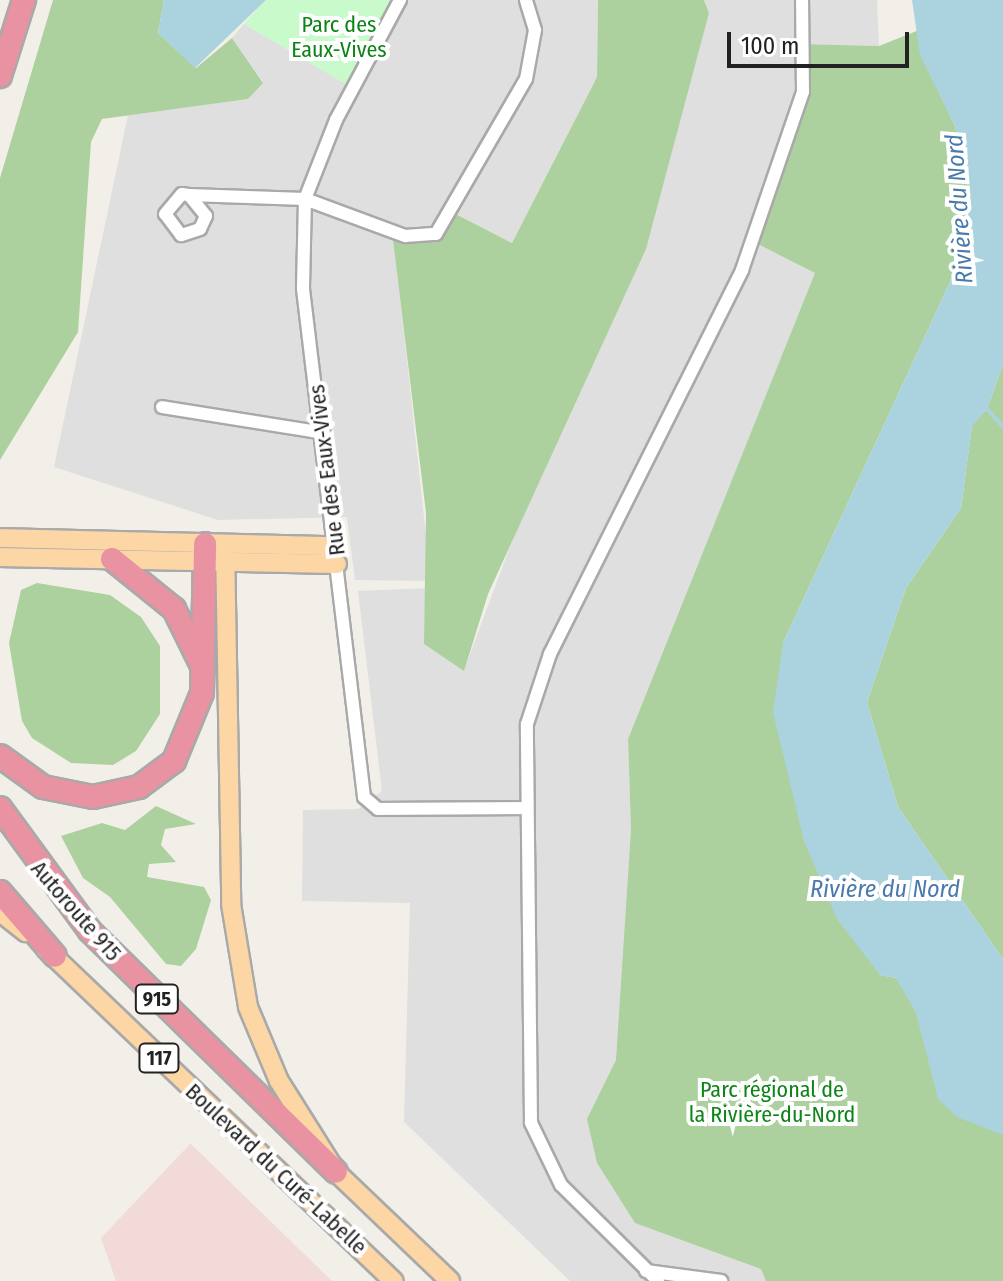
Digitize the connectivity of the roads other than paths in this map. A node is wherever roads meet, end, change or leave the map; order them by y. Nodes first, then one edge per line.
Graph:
1 (24, 0) edge
2 (400, 0) edge
3 (526, 0) edge
4 (802, 0) edge
5 (0, 76) edge
6 (189, 195) dead end
7 (305, 199) junction
8 (162, 407) dead end
9 (324, 433) junction
10 (0, 538) edge
11 (215, 553) junction
12 (336, 555) junction
13 (0, 557) edge
14 (112, 559) junction
15 (204, 669) junction
16 (0, 756) edge
17 (0, 808) edge
18 (525, 808) junction
19 (0, 892) edge
20 (0, 912) edge
21 (55, 956) junction
22 (336, 1172) junction
23 (646, 1271) junction
24 (394, 1281) edge
25 (450, 1281) edge
26 (658, 1281) edge
27 (721, 1281) edge

1 - 5 highway
2 - 7 street, Rue des Eaux-Vives
3 - 7 street
4 - 18 street
6 - 7 street
7 - 9 street, Rue des Eaux-Vives
8 - 9 street
9 - 12 street, Rue des Eaux-Vives
10 - 11 main road
11 - 12 main road
11 - 14 main road
11 - 15 highway
11 - 22 main road, Boulevard du Curé-Labelle
12 - 18 street, Rue des Eaux-Vives
13 - 14 main road
14 - 15 highway
15 - 16 highway
17 - 22 highway, Autoroute 915 / 915
18 - 23 street
19 - 21 highway, Autoroute 915
20 - 21 main road, Boulevard du Curé-Labelle
21 - 24 main road, Boulevard du Curé-Labelle / 117
22 - 25 main road, Boulevard du Curé-Labelle
23 - 26 street
23 - 27 street

